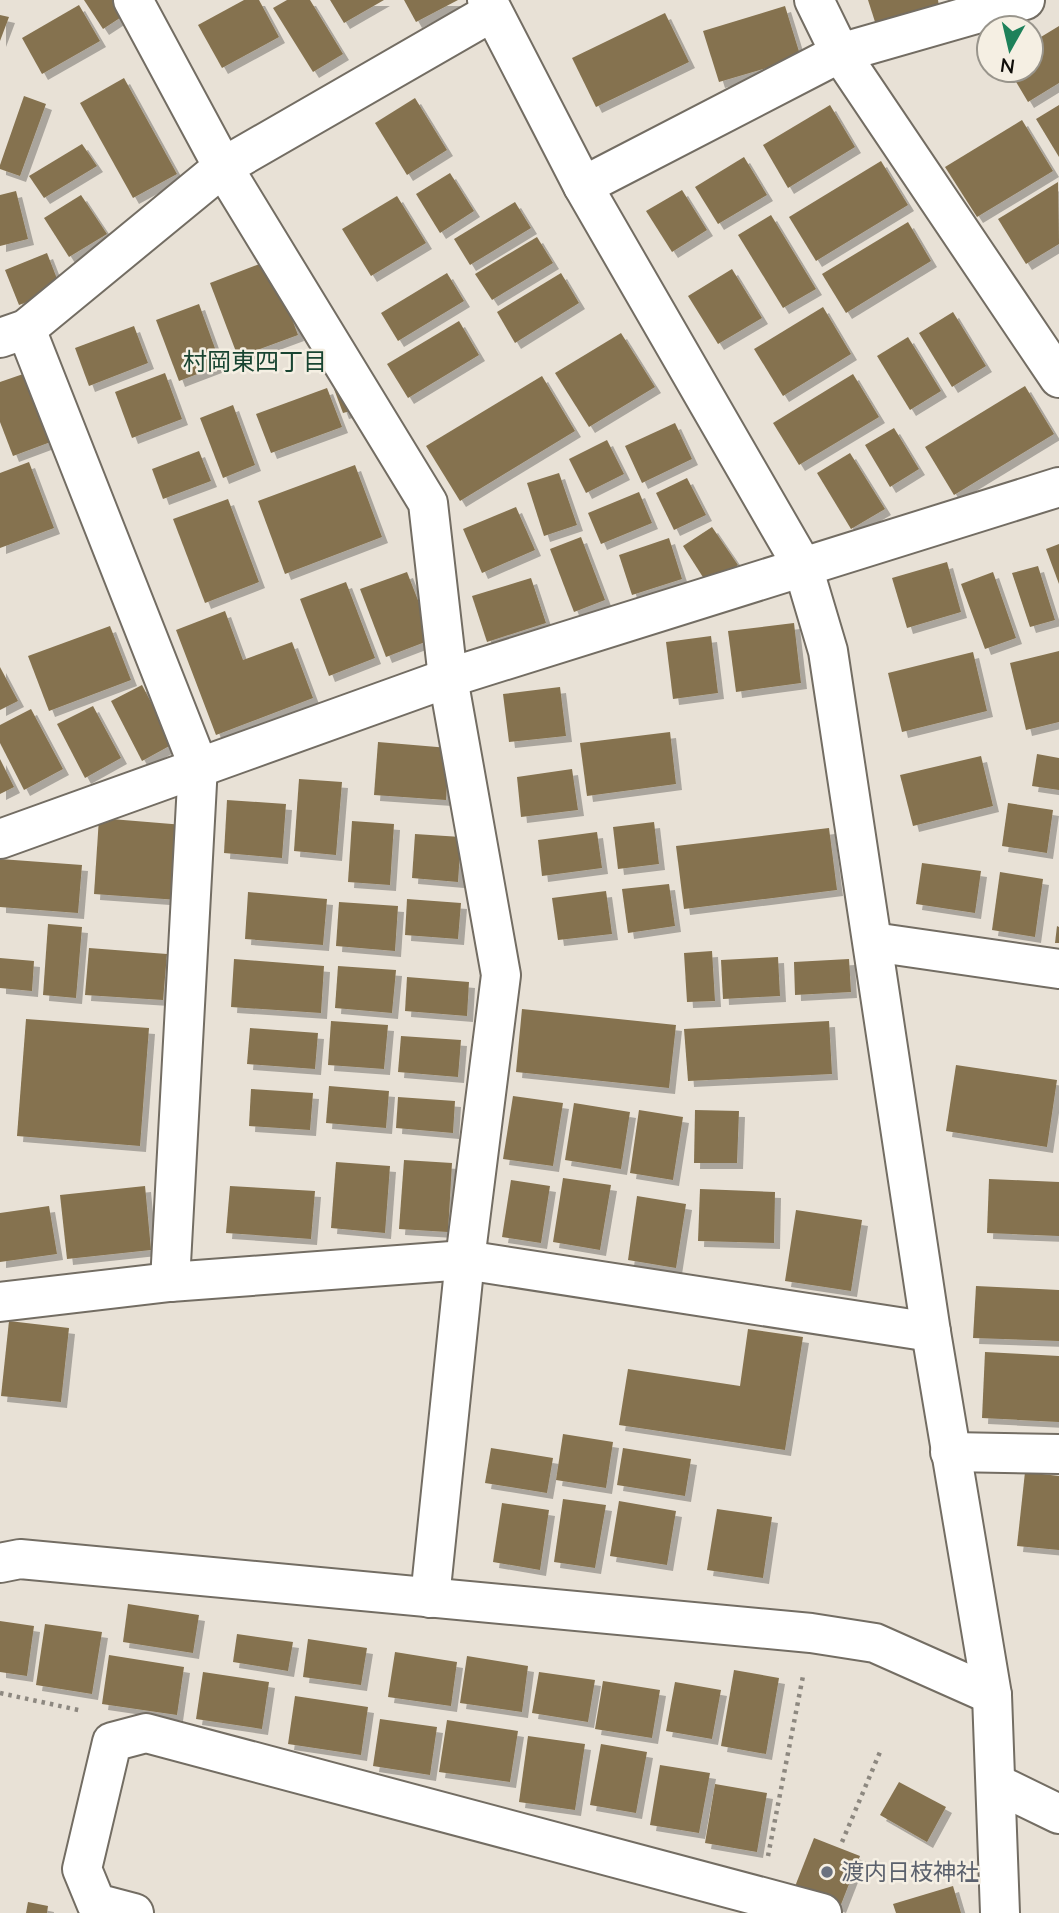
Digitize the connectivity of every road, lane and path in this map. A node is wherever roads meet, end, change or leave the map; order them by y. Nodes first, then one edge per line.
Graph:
1 (133, 0) edge
2 (814, 0) edge
3 (1025, 0) edge
4 (490, 6) edge
5 (840, 53) junction
6 (223, 167) junction
7 (583, 186) junction
8 (13, 333) edge
9 (1059, 378) edge
10 (1059, 487) edge
11 (803, 568) junction
12 (448, 678) junction
13 (198, 765) junction
14 (0, 839) edge
15 (873, 942) junction
16 (1059, 969) edge
17 (465, 1260) junction
18 (170, 1282) junction
19 (0, 1302) edge
20 (931, 1332) junction
21 (950, 1452) junction
22 (1059, 1454) edge
23 (0, 1563) edge
24 (430, 1598) junction
25 (811, 1633) junction
26 (0, 1693) edge
27 (992, 1695) junction
28 (131, 1737) junction
29 (880, 1752) dead end
30 (997, 1784) junction
31 (1059, 1814) edge
32 (773, 1837) dead end
33 (842, 1842) dead end
34 (134, 1913) edge
35 (822, 1913) edge
36 (1000, 1913) edge

1 - 6 street
2 - 5 street
3 - 5 street
4 - 6 street
4 - 7 street
5 - 7 street
5 - 9 street
6 - 8 street
6 - 12 street
7 - 11 street
8 - 13 street
10 - 11 street
11 - 12 street
11 - 15 street
12 - 13 street
12 - 17 street
13 - 14 street
13 - 18 street
15 - 16 street
15 - 20 street
17 - 18 street
17 - 20 street
17 - 24 street
18 - 19 street
20 - 21 street
21 - 22 street
21 - 27 street
23 - 24 street
24 - 25 street
25 - 27 street
25 - 32 path
26 - 28 path
27 - 30 street
28 - 34 street
28 - 35 street
29 - 33 path
30 - 31 street
30 - 36 street

